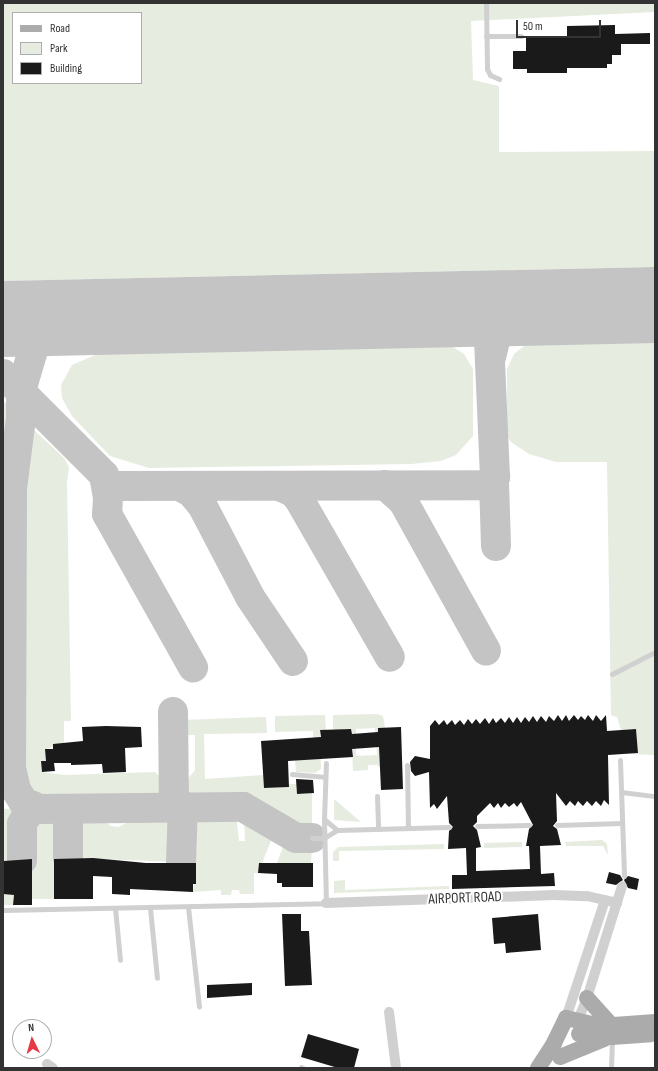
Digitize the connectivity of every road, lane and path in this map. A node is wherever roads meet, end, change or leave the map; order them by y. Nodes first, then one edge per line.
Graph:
1 (486, 3) edge
2 (486, 36) junction
3 (521, 36) dead end
4 (499, 79) dead end
5 (655, 652) edge
6 (612, 674) dead end
7 (620, 760) dead end
8 (326, 763) dead end
9 (407, 765) dead end
10 (292, 774) dead end
11 (325, 777) junction
12 (621, 792) junction
13 (377, 796) dead end
14 (655, 796) edge
15 (324, 819) junction
16 (622, 823) junction
17 (557, 824) dead end
18 (529, 825) dead end
19 (477, 826) dead end
20 (449, 827) dead end
21 (408, 828) junction
22 (378, 829) junction
23 (337, 830) junction
24 (312, 838) dead end
25 (324, 838) junction
26 (624, 876) dead end
27 (622, 886) dead end
28 (605, 900) junction
29 (326, 903) junction
30 (617, 903) junction
31 (188, 907) junction
32 (115, 908) junction
33 (150, 908) junction
34 (3, 910) edge
35 (120, 960) dead end
36 (157, 978) dead end
37 (587, 998) junction
38 (199, 1006) dead end
39 (389, 1012) dead end
40 (655, 1022) edge
41 (569, 1026) junction
42 (611, 1033) junction
43 (655, 1033) edge
44 (550, 1064) edge
45 (396, 1068) edge
46 (611, 1068) edge

1 - 2 lane
2 - 3 lane
2 - 4 lane
5 - 6 lane
7 - 12 lane
8 - 11 lane
9 - 21 lane
10 - 11 lane
11 - 15 lane
12 - 14 lane
12 - 16 lane
13 - 22 lane
15 - 23 lane
15 - 25 lane
16 - 17 lane
16 - 26 lane
18 - 19 lane
20 - 21 lane
21 - 22 lane
22 - 23 lane
23 - 25 lane
24 - 25 lane
25 - 29 lane
27 - 30 street
28 - 29 street, AIRPORT ROAD
28 - 30 street, AIRPORT ROAD
28 - 41 street
29 - 31 lane
30 - 37 street
31 - 33 lane
31 - 38 lane
32 - 33 lane
32 - 34 lane
32 - 35 lane
33 - 36 lane
37 - 41 street
37 - 42 main road
39 - 45 street
40 - 42 main road
41 - 42 main road
41 - 44 main road
42 - 43 main road
42 - 44 main road
42 - 46 lane

